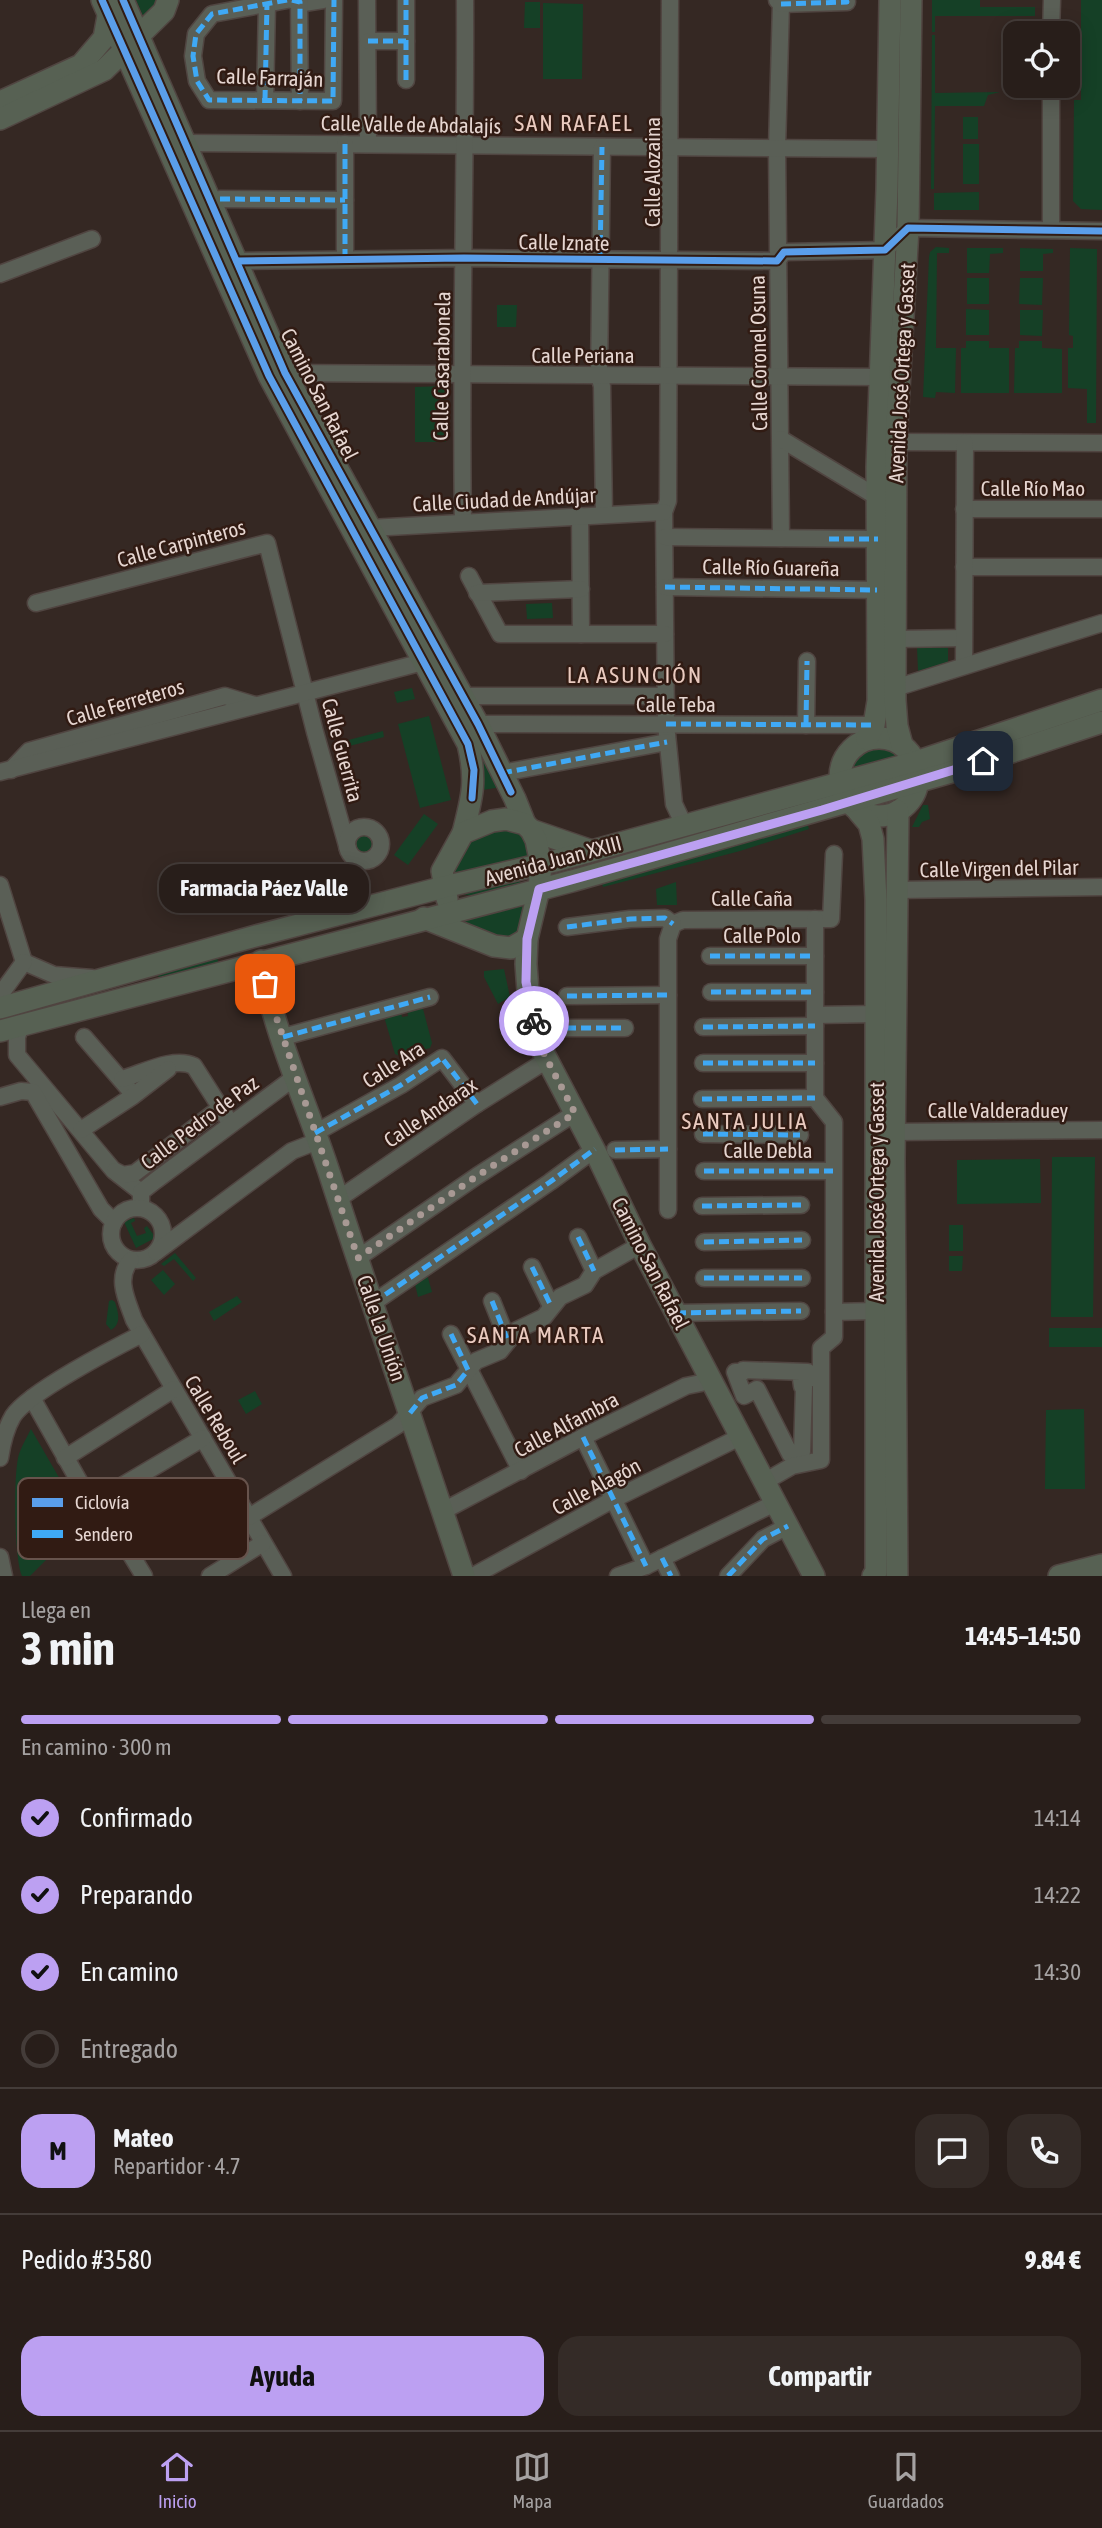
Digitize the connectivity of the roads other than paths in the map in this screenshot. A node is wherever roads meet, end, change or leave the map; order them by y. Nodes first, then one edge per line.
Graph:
1 (168, 0) edge
2 (294, 0) edge
3 (323, 0) edge
4 (334, 0) edge
5 (367, 0) edge
6 (406, 0) edge
7 (465, 0) edge
8 (670, 0) edge
9 (846, 0) edge
10 (890, 0) edge
11 (911, 0) edge
12 (1052, 0) edge
13 (779, 2) edge
14 (111, 4) edge
15 (267, 4) junction
16 (1051, 21) edge
17 (368, 41) junction
18 (406, 41) junction
19 (131, 42) junction
20 (406, 80) dead end
21 (1051, 98) edge
22 (265, 100) junction
23 (300, 101) junction
24 (0, 102) edge
25 (0, 119) edge
26 (187, 143) junction
27 (345, 144) junction
28 (368, 144) junction
29 (465, 145) junction
30 (602, 147) junction
31 (670, 147) junction
32 (777, 148) junction
33 (888, 149) junction
34 (219, 199) dead end
35 (345, 200) junction
36 (908, 228) junction
37 (1051, 230) junction
38 (1102, 231) edge
39 (92, 239) dead end
40 (885, 250) junction
41 (345, 258) junction
42 (464, 258) junction
43 (600, 260) junction
44 (237, 261) junction
45 (777, 261) junction
46 (669, 262) junction
47 (0, 274) edge
48 (285, 373) junction
49 (461, 374) junction
50 (599, 376) junction
51 (669, 377) junction
52 (780, 377) junction
53 (881, 377) junction
54 (781, 439) junction
55 (896, 442) junction
56 (965, 443) junction
57 (1102, 443) edge
58 (877, 497) junction
59 (964, 509) junction
60 (1102, 509) edge
61 (664, 512) junction
62 (604, 514) junction
63 (580, 516) junction
64 (463, 522) junction
65 (370, 528) junction
66 (665, 537) junction
67 (781, 538) junction
68 (878, 539) junction
69 (362, 550) junction
70 (964, 567) junction
71 (1102, 567) edge
72 (469, 576) dead end
73 (664, 587) junction
74 (581, 589) junction
75 (877, 590) junction
76 (477, 593) junction
77 (36, 603) dead end
78 (1102, 623) edge
79 (581, 634) junction
80 (665, 634) junction
81 (963, 638) junction
82 (895, 639) junction
83 (807, 661) dead end
84 (423, 662) junction
85 (964, 665) junction
86 (895, 688) junction
87 (306, 693) junction
88 (461, 696) junction
89 (664, 696) junction
90 (1102, 700) edge
91 (1102, 722) edge
92 (478, 724) junction
93 (666, 724) junction
94 (806, 724) junction
95 (871, 732) junction
96 (667, 742) junction
97 (912, 763) junction
98 (5, 771) edge
99 (502, 773) junction
100 (839, 781) junction
101 (853, 806) junction
102 (898, 811) junction
103 (340, 818) junction
104 (684, 825) junction
105 (528, 827) junction
106 (360, 828) junction
107 (463, 833) junction
108 (348, 849) junction
109 (589, 850) junction
110 (834, 854) dead end
111 (541, 864) junction
112 (0, 885) edge
113 (444, 887) junction
114 (1102, 887) edge
115 (539, 889) junction
116 (896, 890) junction
117 (450, 911) junction
118 (424, 918) junction
119 (815, 919) junction
120 (673, 924) junction
121 (567, 927) dead end
122 (290, 928) junction
123 (527, 939) junction
124 (710, 956) dead end
125 (815, 956) junction
126 (261, 961) junction
127 (24, 962) junction
128 (105, 979) junction
129 (711, 992) dead end
130 (815, 992) junction
131 (0, 995) edge
132 (668, 995) junction
133 (567, 996) dead end
134 (430, 997) dead end
135 (0, 1007) edge
136 (876, 1014) junction
137 (815, 1021) junction
138 (21, 1025) junction
139 (703, 1027) dead end
140 (536, 1028) junction
141 (625, 1028) dead end
142 (0, 1031) edge
143 (84, 1037) dead end
144 (283, 1037) junction
145 (547, 1060) junction
146 (176, 1063) junction
147 (703, 1063) dead end
148 (815, 1063) junction
149 (295, 1077) junction
150 (122, 1079) junction
151 (133, 1096) junction
152 (0, 1097) edge
153 (815, 1098) junction
154 (702, 1099) dead end
155 (477, 1104) junction
156 (219, 1108) junction
157 (575, 1113) junction
158 (231, 1124) junction
159 (82, 1130) junction
160 (1102, 1130) edge
161 (895, 1132) junction
162 (703, 1134) dead end
163 (800, 1135) dead end
164 (316, 1137) junction
165 (668, 1149) junction
166 (605, 1150) junction
167 (114, 1171) junction
168 (704, 1171) dead end
169 (834, 1171) junction
170 (141, 1200) junction
171 (337, 1200) junction
172 (801, 1205) dead end
173 (702, 1206) dead end
174 (668, 1210) dead end
175 (114, 1222) junction
176 (578, 1237) dead end
177 (802, 1240) dead end
178 (704, 1242) dead end
179 (640, 1245) junction
180 (156, 1252) junction
181 (358, 1258) junction
182 (131, 1260) junction
183 (532, 1267) dead end
184 (594, 1271) junction
185 (704, 1278) dead end
186 (802, 1278) dead end
187 (492, 1301) dead end
188 (373, 1303) junction
189 (551, 1307) junction
190 (802, 1311) dead end
191 (876, 1311) junction
192 (834, 1312) junction
193 (676, 1313) junction
194 (138, 1327) junction
195 (451, 1334) dead end
196 (508, 1341) junction
197 (468, 1370) junction
198 (736, 1372) joint
199 (711, 1381) junction
200 (174, 1390) junction
201 (32, 1398) junction
202 (410, 1413) junction
203 (583, 1437) junction
204 (740, 1437) junction
205 (203, 1438) junction
206 (0, 1458) edge
207 (65, 1458) junction
208 (521, 1471) junction
209 (77, 1478) edge
210 (135, 1478) edge
211 (226, 1478) edge
212 (764, 1482) junction
213 (614, 1499) junction
214 (775, 1503) junction
215 (443, 1511) junction
216 (249, 1517) joint
217 (788, 1526) junction
218 (263, 1543) junction
219 (248, 1552) edge
220 (0, 1557) edge
221 (662, 1558) junction
222 (133, 1559) edge
223 (237, 1559) edge
224 (1102, 1565) edge
225 (646, 1566) junction
226 (4, 1576) edge
227 (144, 1576) edge
228 (210, 1576) edge
229 (283, 1576) edge
230 (464, 1576) edge
231 (473, 1576) edge
232 (618, 1576) edge
233 (671, 1576) edge
234 (728, 1576) edge
235 (814, 1576) edge
236 (873, 1576) edge
237 (897, 1576) edge
238 (1059, 1576) edge

1 - 19 main road
2 - 3 street
2 - 15 street
2 - 23 street
4 - 23 street, Calle Farraján
5 - 17 street
6 - 18 street
7 - 29 street, Calle Casarabonela
8 - 31 street, Calle Alozaina
9 - 13 street
10 - 33 main road, Avenida José Ortega y Gasset
11 - 36 main road, Avenida José Ortega y Gasset
12 - 16 street
13 - 32 street, Calle Coronel Osuna
14 - 19 main road, Camino San Rafael
14 - 24 main road
15 - 22 street
15 - 22 street, Calle Farraján
17 - 18 street
17 - 28 street
18 - 20 street
19 - 25 main road
19 - 26 main road, Camino San Rafael
19 - 69 main road, Camino San Rafael
21 - 37 street
22 - 23 street, Calle Farraján
26 - 27 street, Calle Valle de Abdalajís
26 - 44 main road, Camino San Rafael
27 - 28 street, Calle Valle de Abdalajís
27 - 35 street
28 - 29 street, Calle Valle de Abdalajís
29 - 30 street, Calle Valle de Abdalajís
29 - 42 street, Calle Casarabonela
30 - 31 street, Calle Valle de Abdalajís
30 - 43 street
31 - 32 street, Calle Valle de Abdalajís
31 - 46 street, Calle Alozaina
32 - 33 street, Calle Valle de Abdalajís
32 - 45 street, Calle Coronel Osuna
33 - 40 main road, Avenida José Ortega y Gasset
34 - 35 street
35 - 41 street
36 - 37 street
36 - 40 street
36 - 55 main road, Avenida José Ortega y Gasset
37 - 38 street
39 - 47 street
40 - 45 street, Calle Iznate
40 - 53 main road, Avenida José Ortega y Gasset
41 - 42 street, Calle Iznate
41 - 44 street, Calle Iznate
42 - 43 street, Calle Iznate
42 - 49 street, Calle Casarabonela
43 - 46 street, Calle Iznate
43 - 50 street
44 - 48 main road, Camino San Rafael
45 - 46 street, Calle Iznate
45 - 52 street, Calle Coronel Osuna
46 - 51 street, Calle Alozaina
48 - 49 street, Calle Periana
48 - 65 main road, Camino San Rafael
49 - 50 street, Calle Periana
49 - 64 street, Calle Casarabonela
50 - 51 street, Calle Periana
50 - 62 street
51 - 52 street, Calle Periana
51 - 61 street, Calle Alozaina
52 - 53 street, Calle Periana
52 - 54 street, Calle Coronel Osuna
53 - 58 main road, Avenida José Ortega y Gasset
54 - 58 street
54 - 67 street, Calle Coronel Osuna
55 - 56 street
55 - 82 main road, Avenida José Ortega y Gasset
56 - 57 street
56 - 59 street
58 - 68 main road, Avenida José Ortega y Gasset
59 - 60 street, Calle Río Mao
59 - 70 street
61 - 62 street, Calle Ciudad de Andújar
61 - 66 street, Calle Alozaina
62 - 63 street, Calle Ciudad de Andújar
63 - 64 street, Calle Ciudad de Andújar
63 - 74 street
64 - 65 street, Calle Ciudad de Andújar
65 - 69 street
65 - 88 main road, Camino San Rafael
66 - 67 street
66 - 73 street, Calle Alozaina
67 - 68 street
68 - 75 main road, Avenida José Ortega y Gasset
69 - 84 main road, Camino San Rafael
70 - 71 street
70 - 81 street
72 - 76 street
73 - 75 street, Calle Río Guareña
73 - 80 street, Calle Alozaina
74 - 76 street
74 - 79 street
75 - 95 main road, Avenida José Ortega y Gasset
76 - 79 street
77 - 87 street, Calle Carpinteros
78 - 85 street
79 - 80 street
80 - 89 street, Calle Alozaina
81 - 82 street
81 - 85 street
82 - 86 main road, Avenida José Ortega y Gasset
83 - 94 street
84 - 87 street, Calle Ferreteros
84 - 107 main road, Camino San Rafael
85 - 86 street
86 - 97 main road, Avenida José Ortega y Gasset
87 - 98 street, Calle Ferreteros
87 - 103 street, Calle Guerrita
88 - 89 street, Calle Teba
88 - 92 main road, Camino San Rafael
89 - 93 street, Calle Alozaina
90 - 97 main road, Avenida Juan XXIII
91 - 97 main road, Avenida Juan XXIII
92 - 93 street, Calle Teba
92 - 99 main road, Camino San Rafael
93 - 94 street, Calle Teba
93 - 96 street, Calle Alozaina
94 - 95 street, Calle Teba
95 - 97 main road
95 - 100 main road
96 - 99 street
96 - 104 street, Calle Alozaina
97 - 100 main road, Avenida Juan XXIII
97 - 101 main road, Avenida Juan XXIII
97 - 102 main road
99 - 105 main road, Camino San Rafael
100 - 101 main road, Avenida José Ortega y Gasset
100 - 104 main road, Avenida Juan XXIII
101 - 102 main road
101 - 115 main road, Avenida Juan XXIII
101 - 136 main road, Avenida José Ortega y Gasset
102 - 116 main road, Avenida José Ortega y Gasset
103 - 106 street, Calle Guerrita
103 - 108 street, Calle Guerrita
104 - 109 main road, Avenida Juan XXIII
105 - 107 main road
105 - 109 main road
105 - 111 main road, Camino San Rafael
106 - 108 street
106 - 108 street
107 - 113 main road, Camino San Rafael
109 - 111 main road, Avenida Juan XXIII
110 - 119 street, Calle Caña
111 - 113 main road, Avenida Juan XXIII
111 - 115 main road, Camino San Rafael
112 - 127 street
113 - 117 main road
113 - 122 main road, Avenida Juan XXIII
114 - 116 street, Calle Virgen del Pilar
115 - 117 main road, Avenida Juan XXIII
115 - 123 main road, Camino San Rafael
116 - 161 main road, Avenida José Ortega y Gasset
117 - 118 main road, Avenida Juan XXIII
118 - 123 main road
118 - 126 main road, Avenida Juan XXIII
119 - 120 street, Calle Caña
119 - 125 street
120 - 121 street, Calle Caña
120 - 132 street
122 - 126 main road
122 - 128 main road, Avenida Juan XXIII
123 - 140 main road, Camino San Rafael
124 - 125 street, Calle Polo
125 - 130 street
126 - 138 main road, Avenida Juan XXIII
126 - 144 main road, Calle La Unión
127 - 128 street
127 - 131 street
128 - 135 main road, Avenida Juan XXIII
129 - 130 street
130 - 137 street
132 - 133 street
132 - 165 street
134 - 144 street
136 - 137 street
136 - 191 main road, Avenida José Ortega y Gasset
137 - 139 street
137 - 148 street
138 - 142 main road, Avenida Juan XXIII
138 - 159 street
140 - 141 street
140 - 145 main road, Camino San Rafael
143 - 150 street
144 - 149 main road, Calle La Unión
145 - 155 street, Calle Andarax
145 - 157 main road, Camino San Rafael
146 - 150 street
146 - 151 street
146 - 156 street
147 - 148 street
148 - 153 street
149 - 158 street, Calle Pedro de Paz
149 - 164 main road, Calle La Unión
150 - 151 street
151 - 159 street
152 - 175 street
153 - 154 street
153 - 169 street
155 - 164 street, Calle Ara
155 - 171 street, Calle Andarax
156 - 158 street
156 - 167 street, Calle Pedro de Paz
157 - 166 main road, Camino San Rafael
157 - 181 street
158 - 170 street, Calle Pedro de Paz
159 - 167 street
160 - 161 street, Calle Valderaduey
161 - 237 main road, Avenida José Ortega y Gasset
162 - 163 street
164 - 171 main road, Calle La Unión
164 - 180 street
165 - 166 street
165 - 174 street
166 - 179 main road, Camino San Rafael
166 - 188 street
167 - 170 street
168 - 169 street, Calle Debla
169 - 192 street
170 - 175 street
170 - 180 street
171 - 181 main road, Calle La Unión
172 - 173 street
175 - 182 street
176 - 184 street
177 - 178 street
179 - 184 street
179 - 193 main road, Camino San Rafael
180 - 182 street
181 - 188 main road, Calle La Unión
182 - 194 street, Calle Reboul
183 - 189 street
184 - 189 street
185 - 186 street
187 - 196 street
188 - 202 main road, Calle La Unión
189 - 196 street
190 - 193 street
191 - 192 street
191 - 236 main road, Avenida José Ortega y Gasset
192 - 212 street
193 - 199 main road, Camino San Rafael
194 - 200 street, Calle Reboul
194 - 201 street
195 - 197 street
196 - 197 street
197 - 202 street
197 - 208 street
198 - 198 street
199 - 203 street, Calle Alfambra
199 - 204 main road, Camino San Rafael
200 - 205 street, Calle Reboul
200 - 207 street
201 - 206 street
201 - 207 street
202 - 215 main road, Calle La Unión
202 - 216 street
203 - 208 street, Calle Alfambra
203 - 213 street
204 - 212 main road, Camino San Rafael
204 - 213 street, Calle Alagón
205 - 210 street
205 - 211 street, Calle Reboul
207 - 209 street
208 - 215 street, Calle Alfambra
212 - 214 main road, Camino San Rafael
213 - 225 street
213 - 231 street, Calle Alagón
214 - 217 main road, Camino San Rafael
214 - 221 street
215 - 230 main road, Calle La Unión
216 - 218 street, Calle Reboul
217 - 234 street
217 - 235 main road, Camino San Rafael
218 - 219 street
218 - 229 street, Calle Reboul
220 - 226 street
221 - 225 street
221 - 233 street
222 - 227 street
223 - 228 street
224 - 238 main road
225 - 232 street

